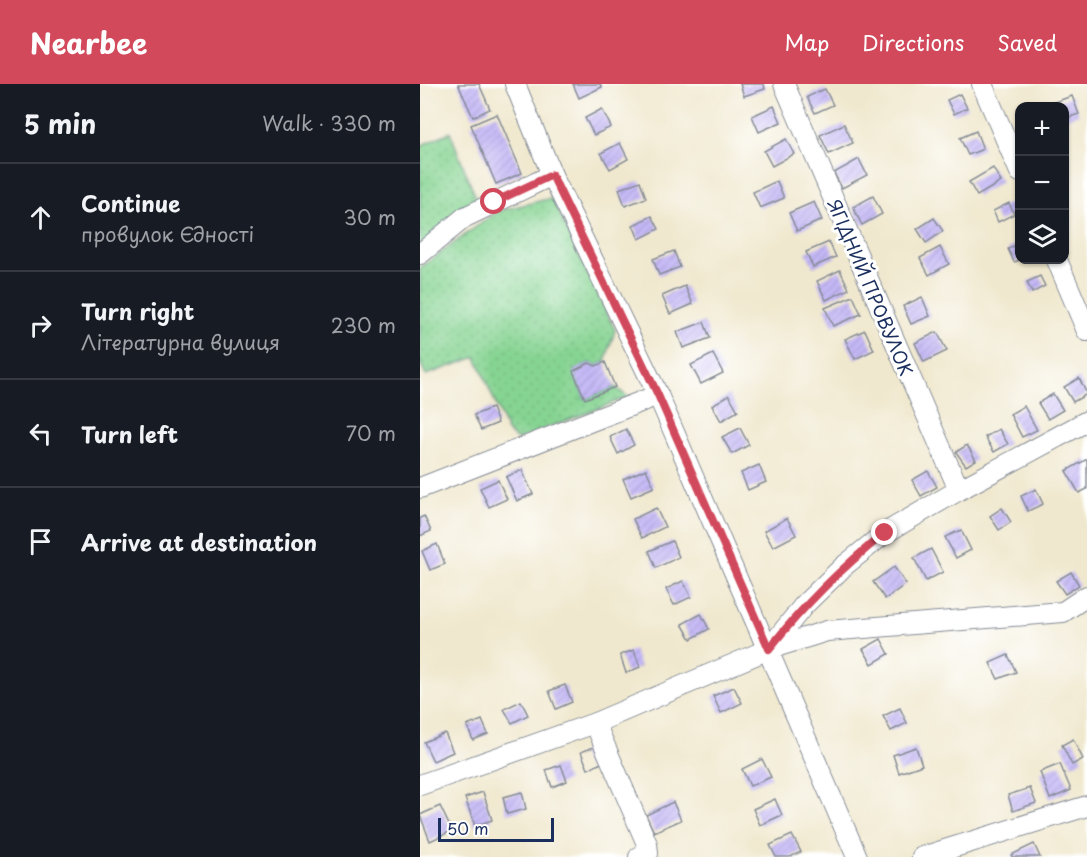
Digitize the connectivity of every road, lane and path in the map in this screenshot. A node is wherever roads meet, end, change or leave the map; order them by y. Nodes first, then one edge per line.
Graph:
1 (515, 84) edge
2 (784, 84) edge
3 (982, 84) edge
4 (1015, 160) edge
5 (552, 175) junction
6 (420, 254) edge
7 (1059, 264) edge
8 (1087, 331) edge
9 (658, 395) junction
10 (1087, 421) edge
11 (420, 488) edge
12 (959, 490) junction
13 (1087, 596) edge
14 (769, 649) junction
15 (595, 723) junction
16 (420, 785) edge
17 (1087, 806) edge
18 (639, 857) edge
19 (857, 857) edge
20 (922, 857) edge

1 - 5 street
2 - 12 street, ЯГІДНИЙ ПРОВУЛОК
3 - 4 street
5 - 6 street
5 - 9 street
7 - 8 street
9 - 11 street
9 - 14 street
10 - 12 street
12 - 14 street
13 - 14 street
14 - 15 street
14 - 19 street
15 - 16 street
15 - 18 street
17 - 20 street

